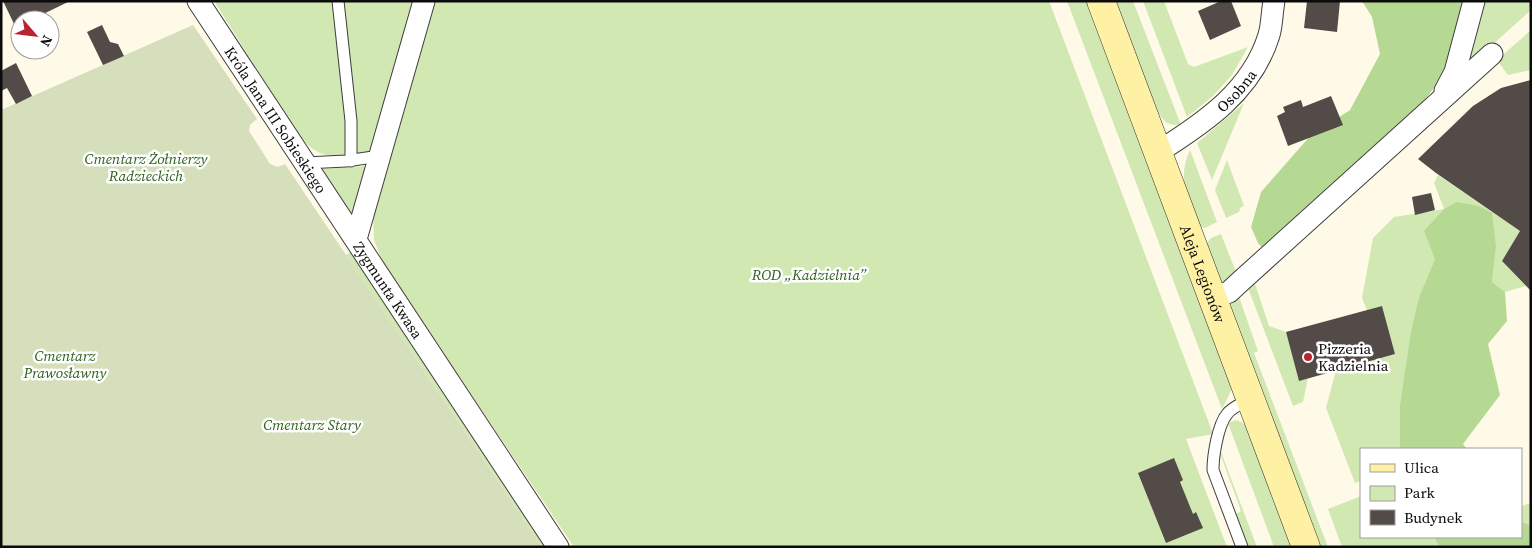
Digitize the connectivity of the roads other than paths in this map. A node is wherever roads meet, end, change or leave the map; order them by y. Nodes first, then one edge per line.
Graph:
1 (198, 1) edge
2 (338, 1) edge
3 (424, 1) edge
4 (1101, 1) edge
5 (1274, 1) edge
6 (1474, 1) edge
7 (1492, 54) dead end
8 (1439, 102) junction
9 (1158, 152) junction
10 (380, 156) junction
11 (351, 161) junction
12 (305, 163) junction
13 (356, 239) junction
14 (1212, 298) junction
15 (1250, 399) junction
16 (558, 547) edge
17 (1242, 547) edge
18 (1306, 547) edge

1 - 12 street, Króla Jana III Sobieskiego
2 - 11 lane
3 - 10 street, Zygmunta Kwasa
4 - 9 street, Aleja Legionów
5 - 9 street, Osobna
6 - 8 street
7 - 8 street
8 - 14 street
9 - 14 street, Aleja Legionów
10 - 11 lane
10 - 13 street, Zygmunta Kwasa
11 - 12 lane
12 - 13 street, Króla Jana III Sobieskiego
13 - 16 street, Zygmunta Kwasa
14 - 15 street, Aleja Legionów
15 - 17 lane
15 - 18 street, Aleja Legionów

